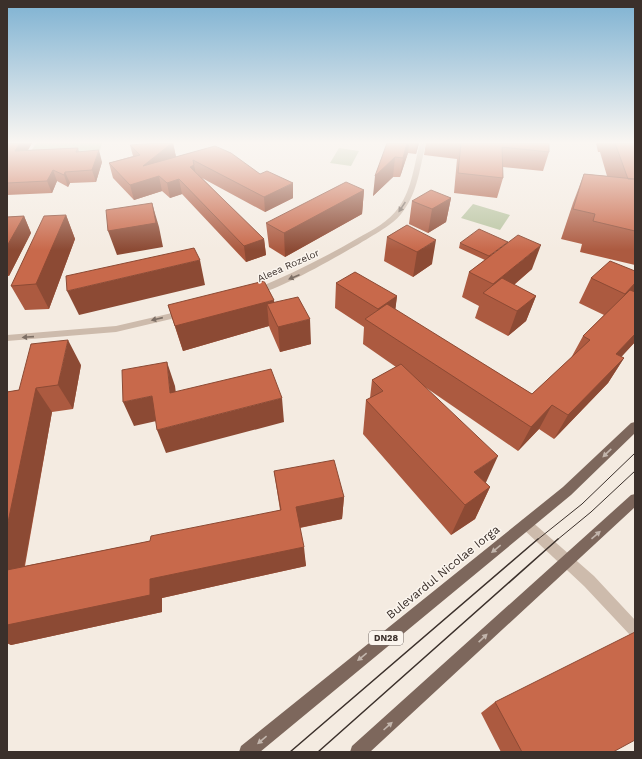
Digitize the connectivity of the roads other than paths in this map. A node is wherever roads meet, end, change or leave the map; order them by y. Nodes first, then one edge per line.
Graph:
1 (413, 178) edge
2 (248, 295) edge
3 (191, 311) edge
4 (7, 338) edge
5 (635, 426) edge
6 (635, 499) edge
7 (526, 524) junction
8 (567, 561) junction
9 (635, 630) edge
10 (247, 752) edge
11 (358, 752) edge

1 -> 2 street, Aleea Rozelor
3 -> 4 street
5 -> 7 main road, Bulevardul Nicolae Iorga / DN28
8 -> 6 main road
7 - 8 street
7 -> 10 main road, Bulevardul Nicolae Iorga / DN28
8 - 9 street
11 -> 8 main road

